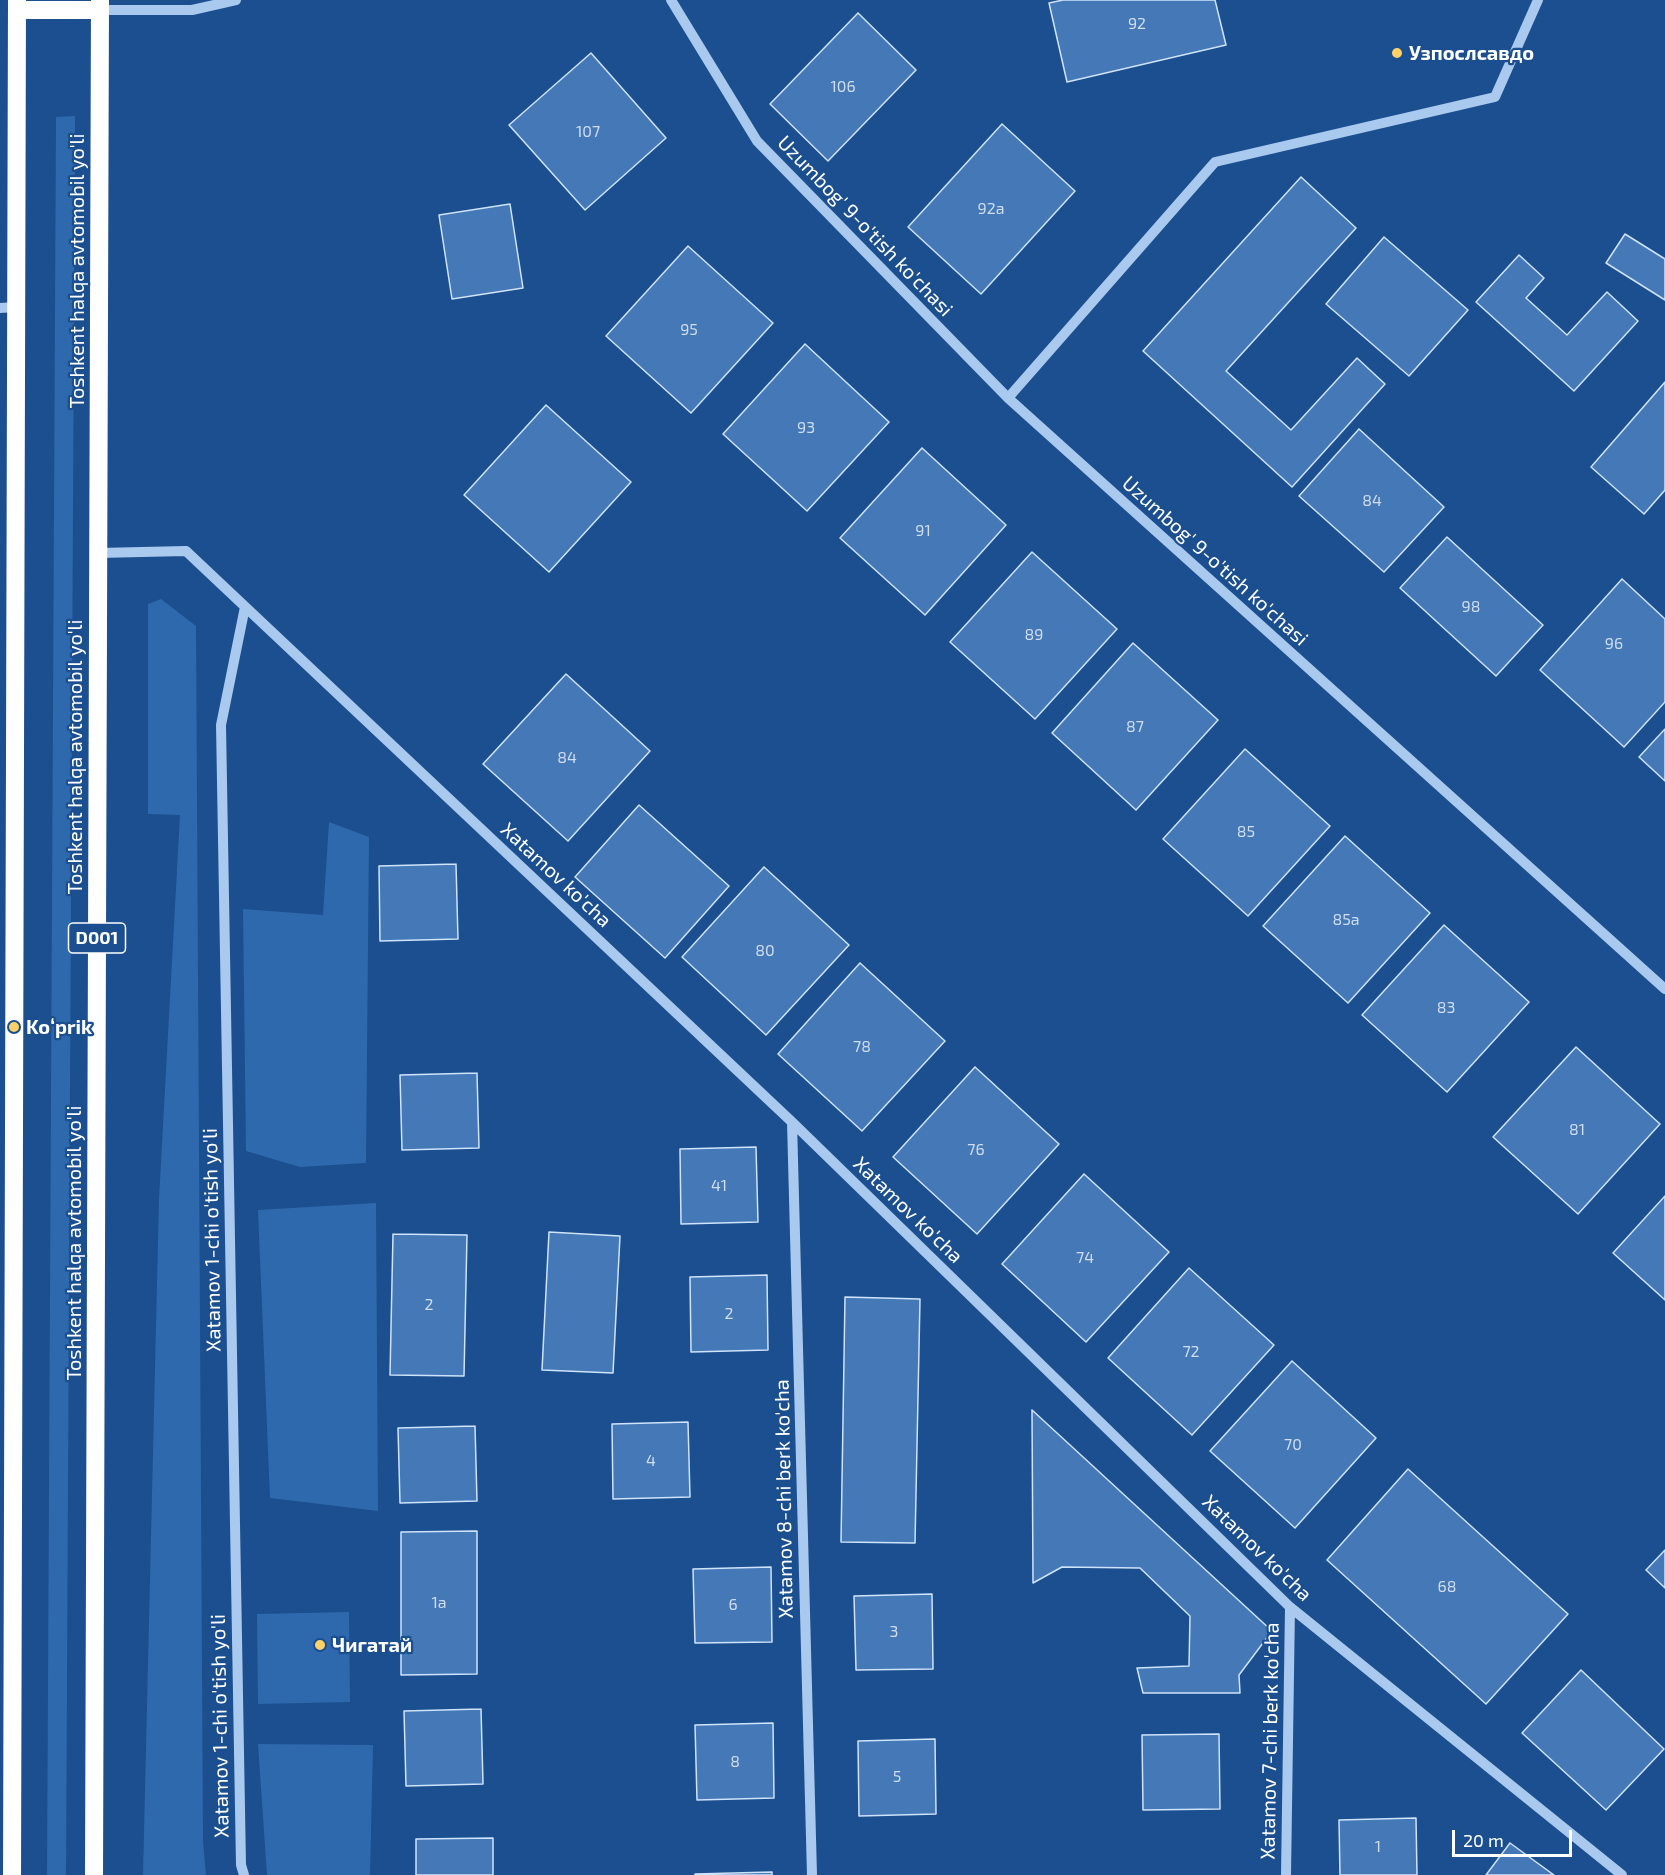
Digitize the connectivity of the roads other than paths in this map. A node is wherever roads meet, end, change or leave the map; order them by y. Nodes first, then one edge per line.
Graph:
1 (236, 0) edge
2 (671, 0) edge
3 (1539, 0) edge
4 (17, 5) edge
5 (100, 5) edge
6 (192, 5) edge
7 (8, 307) edge
8 (1008, 399) junction
9 (98, 553) junction
10 (245, 607) junction
11 (1665, 990) edge
12 (792, 1122) junction
13 (1290, 1607) junction
14 (12, 1875) edge
15 (94, 1875) edge
16 (244, 1875) edge
17 (812, 1875) edge
18 (1286, 1875) edge
19 (1622, 1875) edge

1 - 6 street
2 - 8 street, Uzumbog' 9-o'tish ko'chasi
3 - 8 street
4 - 5 highway
4 - 7 highway
5 - 6 street
5 - 9 highway, Toshkent halqa avtomobil yo'li / D001
7 - 14 highway
8 - 11 street, Uzumbog' 9-o'tish ko'chasi
9 - 10 street, Xatamov ko'cha
9 - 15 highway, Toshkent halqa avtomobil yo'li / D001
10 - 12 street, Xatamov ko'cha
10 - 16 street, Xatamov 1-chi o'tish yo'li
12 - 13 street, Xatamov ko'cha
12 - 17 street, Xatamov 8-chi berk ko'cha
13 - 18 street, Xatamov 7-chi berk ko'cha
13 - 19 street, Xatamov ko'cha

